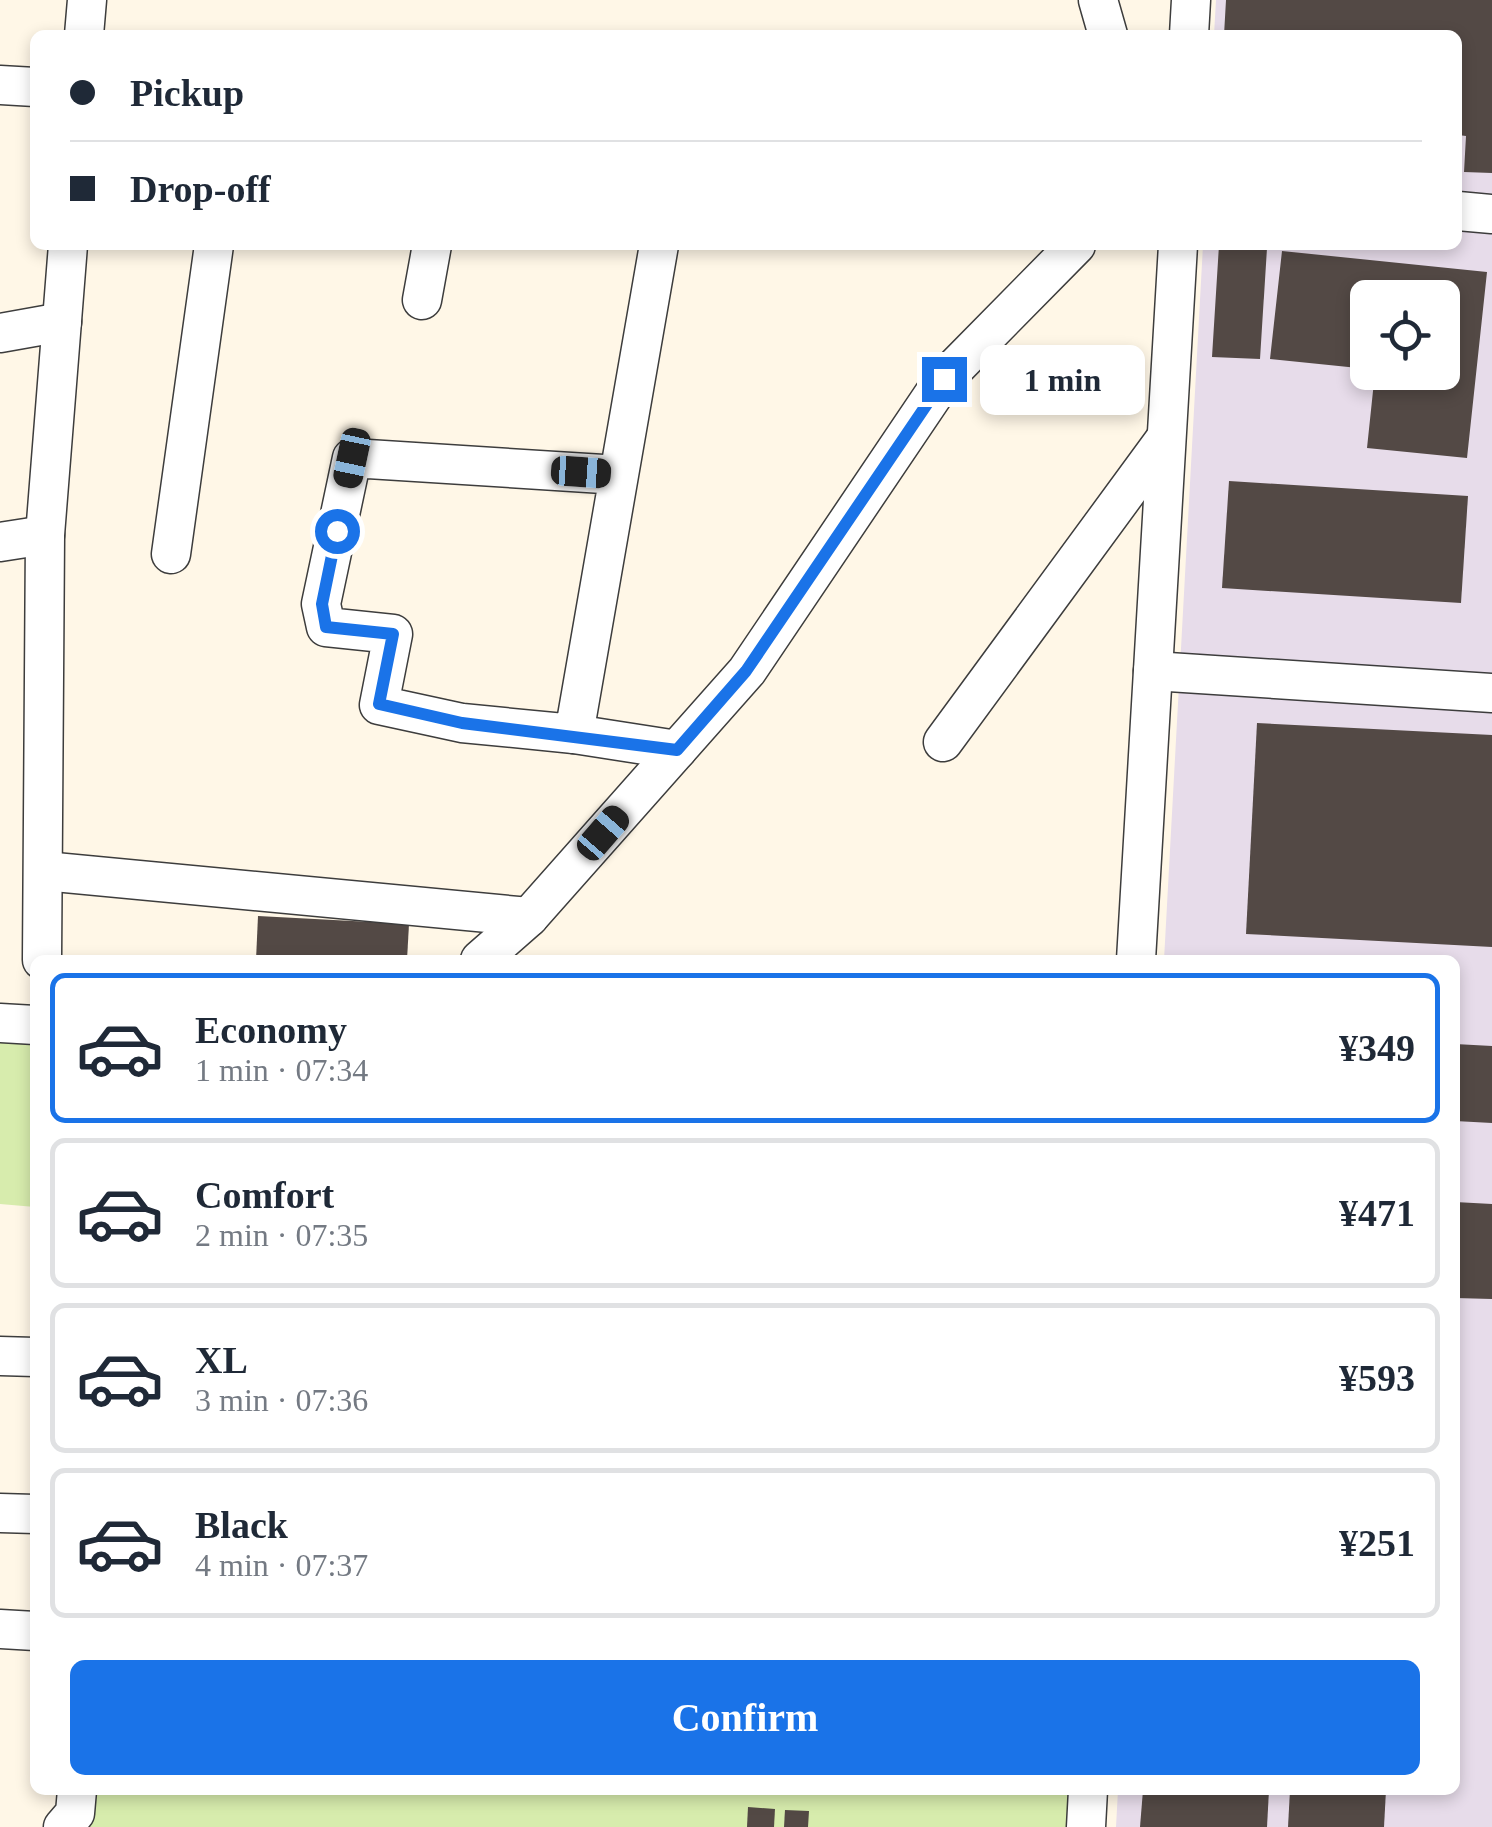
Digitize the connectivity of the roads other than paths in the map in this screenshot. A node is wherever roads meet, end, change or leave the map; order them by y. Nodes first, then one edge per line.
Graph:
1 (87, 0) edge
2 (1098, 0) edge
3 (1191, 0) edge
4 (84, 30) edge
5 (1107, 30) edge
6 (1190, 30) edge
7 (0, 86) edge
8 (30, 87) edge
9 (1462, 211) edge
10 (1492, 214) edge
11 (68, 250) edge
12 (213, 250) edge
13 (431, 250) edge
14 (658, 250) edge
15 (1071, 250) edge
16 (1178, 250) edge
17 (422, 300) dead end
18 (62, 322) junction
19 (0, 333) edge
20 (1167, 437) junction
21 (619, 475) junction
22 (45, 534) junction
23 (0, 542) edge
24 (171, 554) dead end
25 (1153, 671) junction
26 (1492, 693) edge
27 (574, 734) junction
28 (943, 742) dead end
29 (677, 750) junction
30 (44, 871) junction
31 (530, 917) junction
32 (42, 955) edge
33 (486, 955) edge
34 (1136, 955) edge
35 (0, 1022) edge
36 (30, 1025) edge
37 (0, 1356) edge
38 (30, 1356) edge
39 (0, 1512) edge
40 (30, 1514) edge
41 (0, 1629) edge
42 (30, 1631) edge
43 (77, 1795) edge
44 (1088, 1795) edge
45 (63, 1827) edge
46 (1086, 1827) edge

1 - 4 street
2 - 5 street
3 - 6 street
7 - 8 street
9 - 10 street
11 - 18 street
12 - 24 street
13 - 17 street
14 - 21 street
15 - 29 street
16 - 20 street
18 - 19 street
18 - 22 street
20 - 25 street
20 - 28 street
21 - 27 street
21 - 27 street
22 - 23 street
22 - 30 street
25 - 26 street
25 - 34 street
27 - 29 street
29 - 31 street
30 - 31 street
30 - 32 street
31 - 33 street
35 - 36 street
37 - 38 street
39 - 40 street
41 - 42 street
43 - 45 street
44 - 46 street

